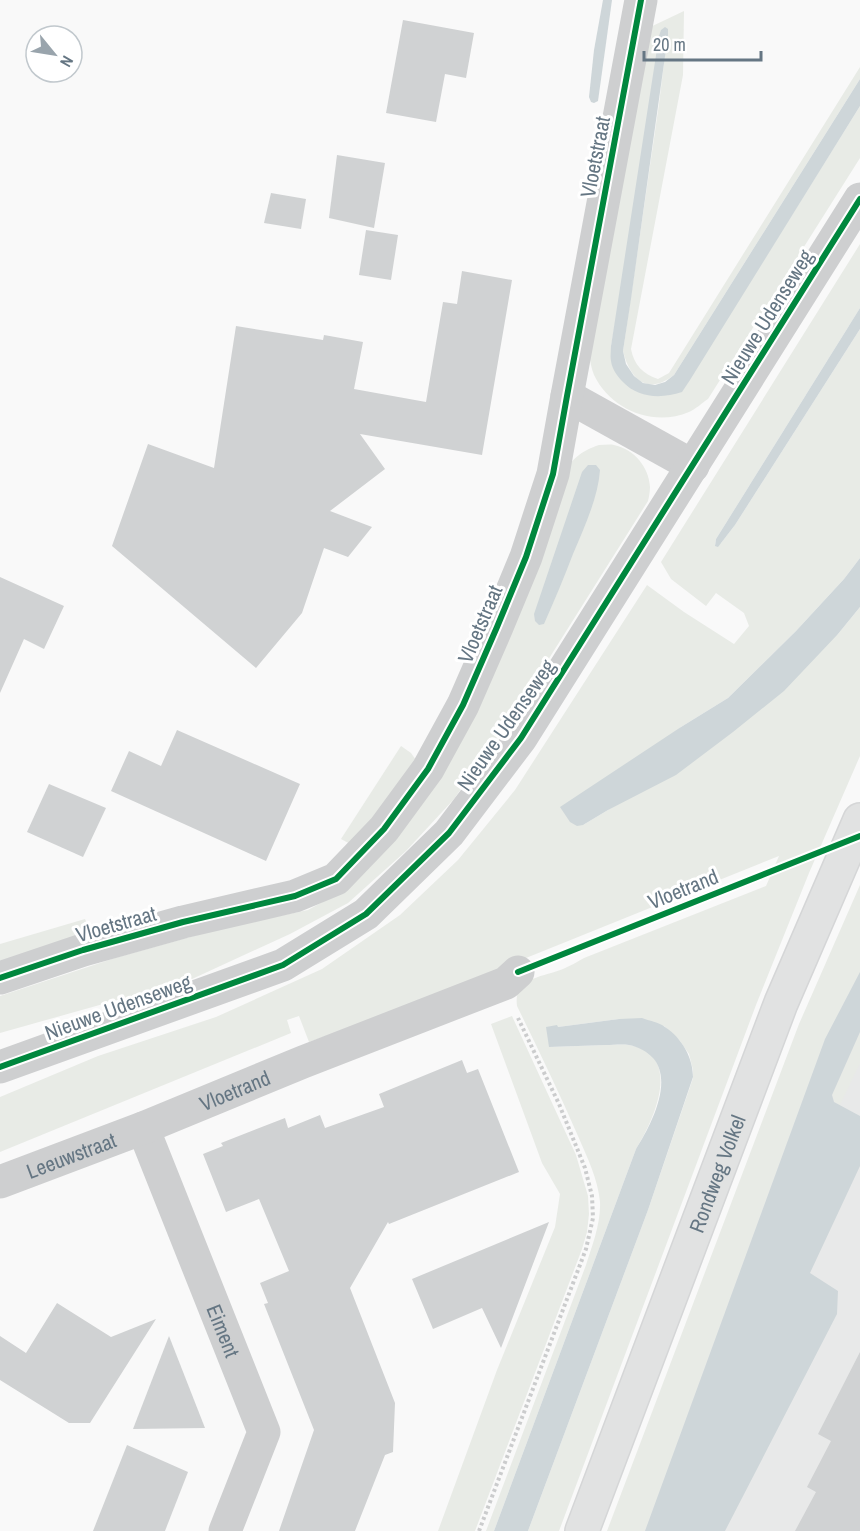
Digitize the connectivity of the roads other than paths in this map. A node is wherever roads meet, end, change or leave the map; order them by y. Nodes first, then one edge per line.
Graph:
1 (641, 0) edge
2 (860, 199) edge
3 (567, 396) junction
4 (693, 466) junction
5 (860, 820) edge
6 (0, 978) edge
7 (512, 978) road end
8 (0, 1067) edge
9 (143, 1128) junction
10 (0, 1182) edge
11 (225, 1531) edge
12 (582, 1531) edge

1 - 3 street, Vloetstraat
2 - 4 street, Nieuwe Udenseweg
3 - 4 street
3 - 6 street, Vloetstraat
4 - 8 street, Nieuwe Udenseweg
5 - 12 main road, Rondweg Volkel
7 - 9 street, Vloetrand
9 - 10 street, Leeuwstraat
9 - 11 street, Eiment

